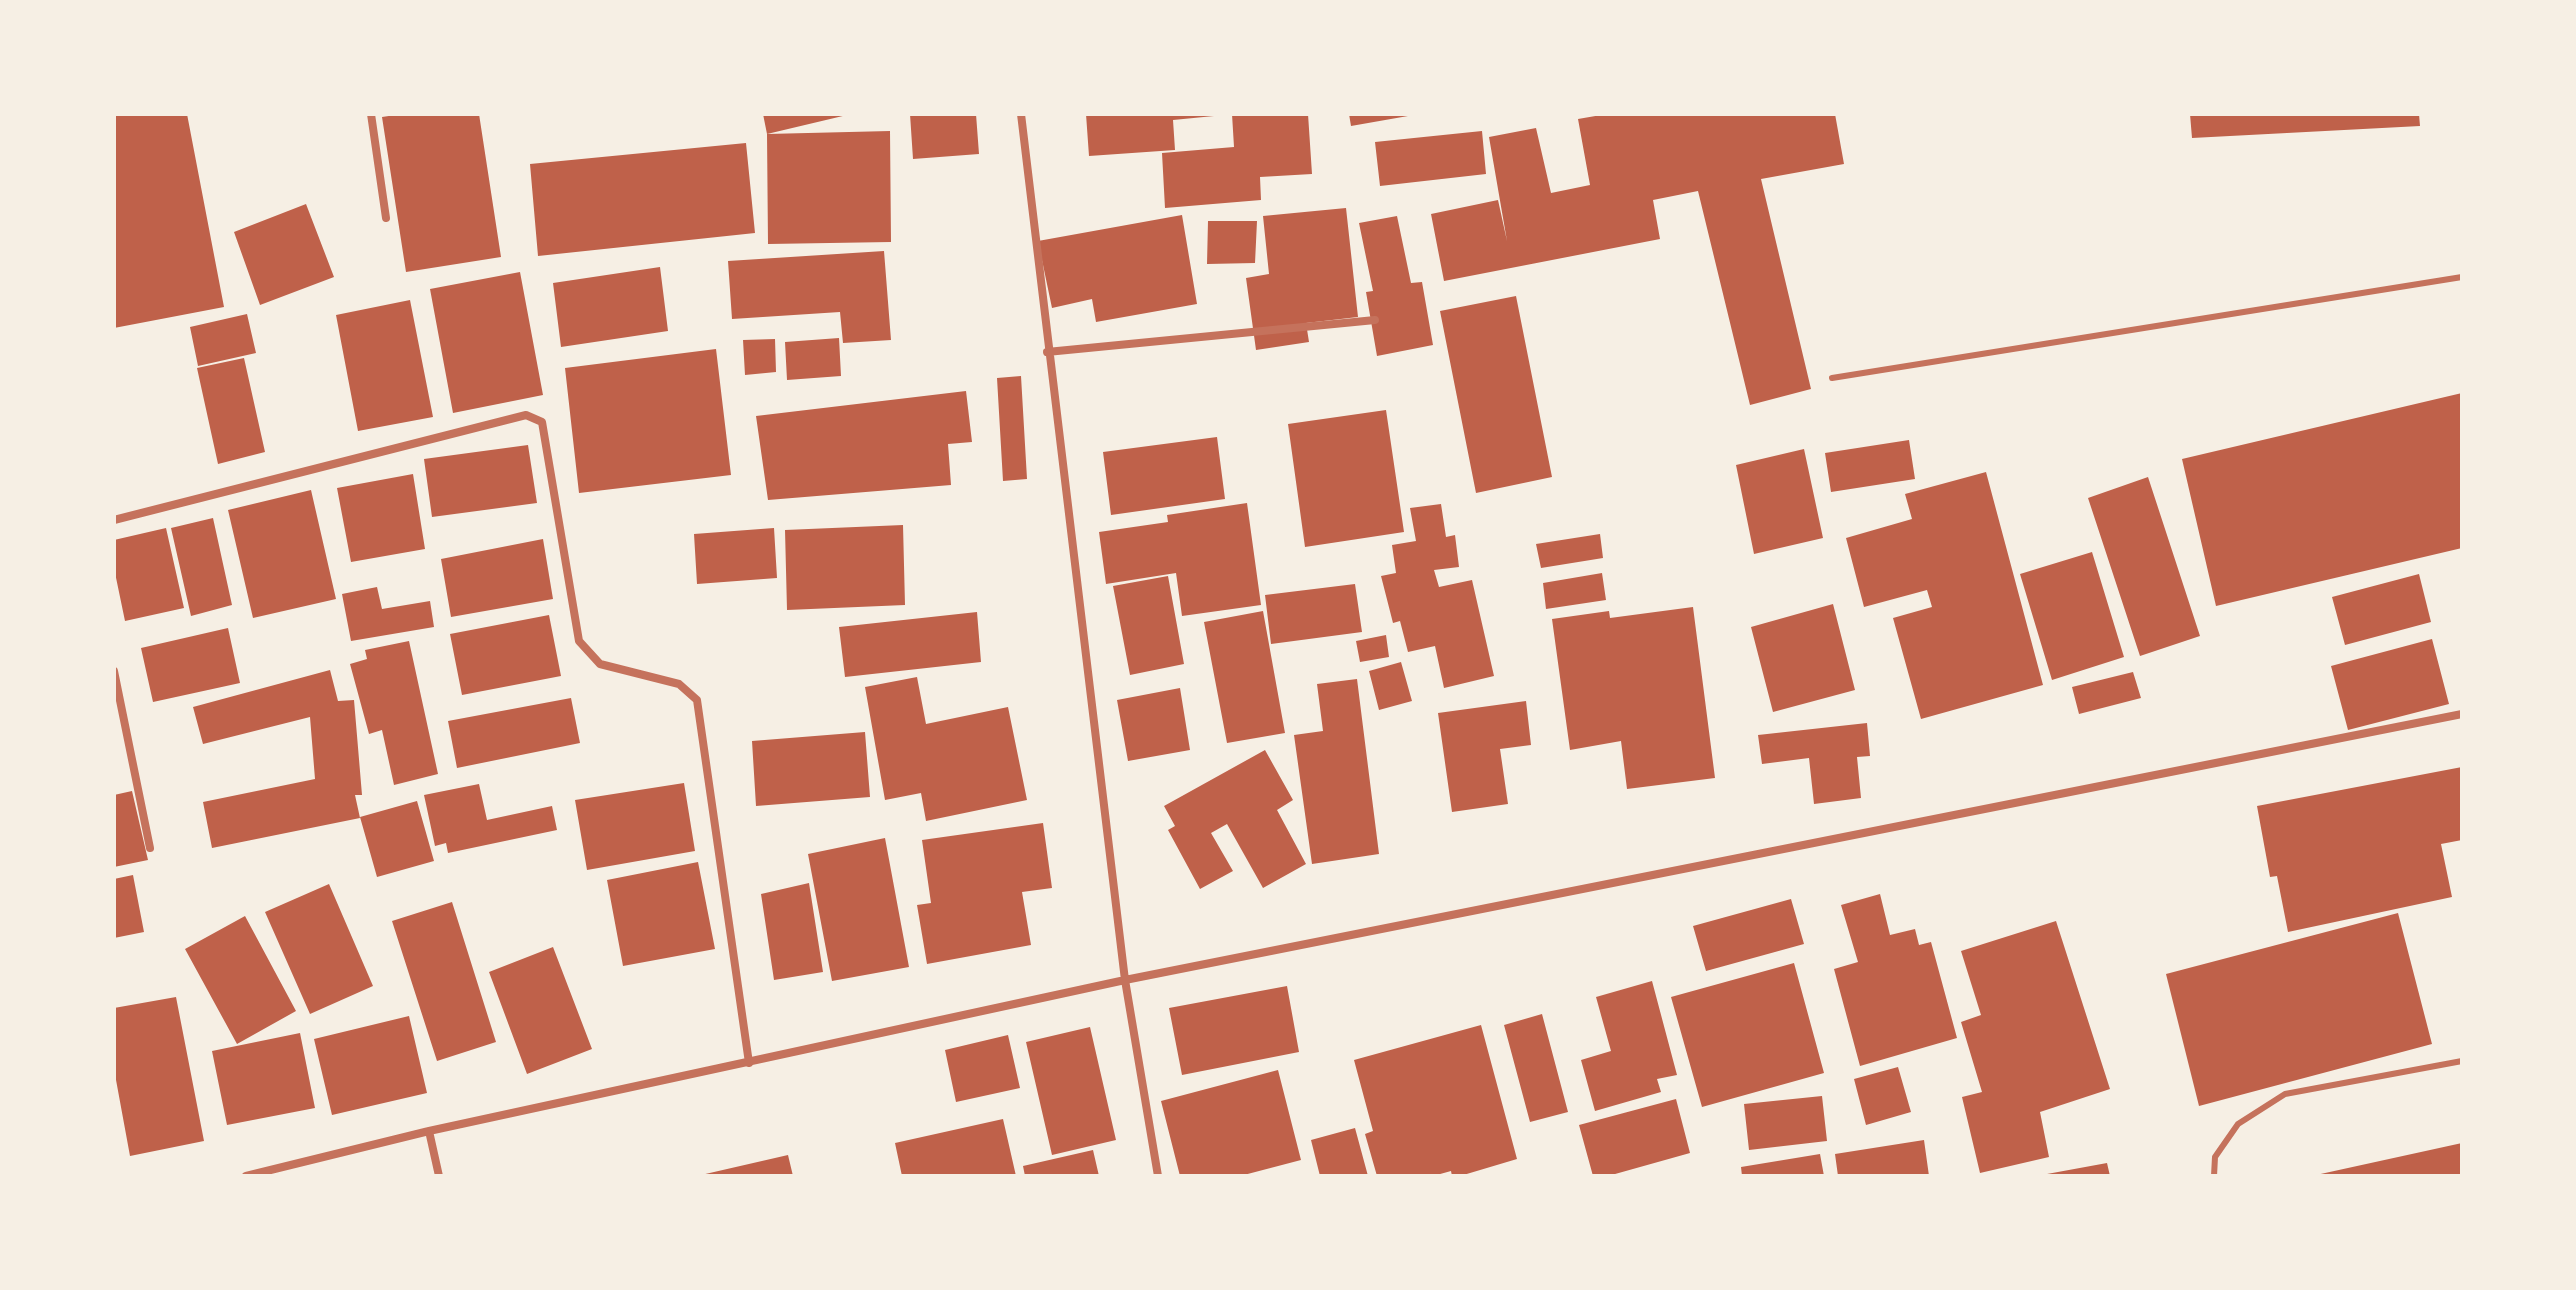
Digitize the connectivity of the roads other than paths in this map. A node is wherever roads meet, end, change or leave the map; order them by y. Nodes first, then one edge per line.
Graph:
1 (371, 114) edge
2 (1021, 114) edge
3 (386, 218) dead end
4 (2462, 277) edge
5 (1375, 320) dead end
6 (1047, 352) junction
7 (1832, 378) dead end
8 (114, 520) edge
9 (114, 671) edge
10 (2462, 714) edge
11 (150, 848) dead end
12 (1125, 980) junction
13 (2462, 1061) edge
14 (749, 1063) junction
15 (429, 1131) junction
16 (246, 1176) edge
17 (439, 1176) edge
18 (1158, 1176) edge
19 (2214, 1176) edge

1 - 3 street
2 - 6 street
4 - 7 lane
5 - 6 street
6 - 12 street
8 - 14 street
9 - 11 street
10 - 12 street
12 - 14 street
12 - 18 street
13 - 19 lane
14 - 15 street
15 - 16 street
15 - 17 street

